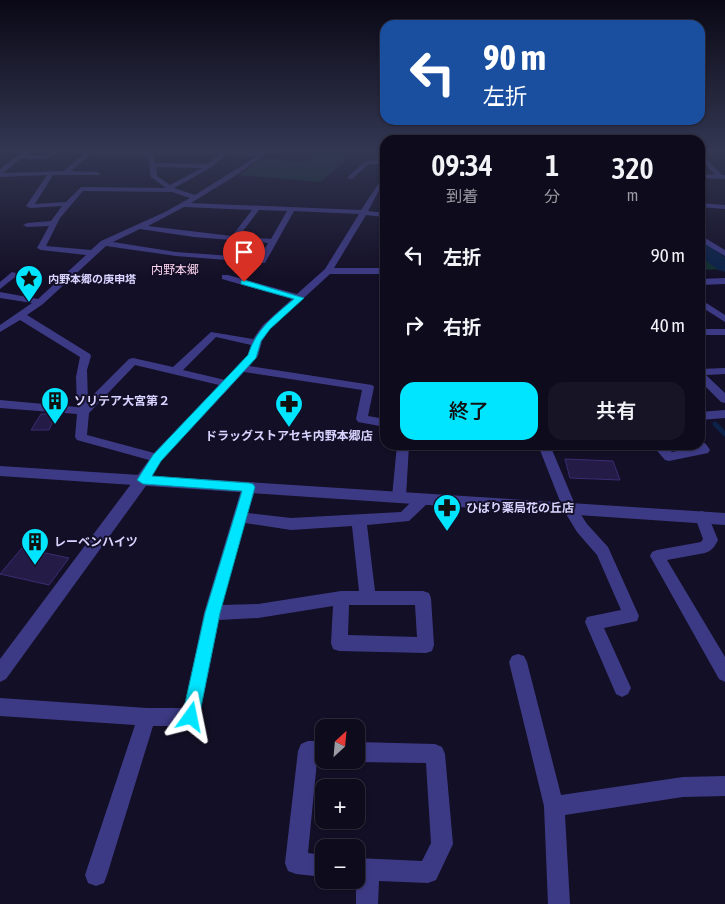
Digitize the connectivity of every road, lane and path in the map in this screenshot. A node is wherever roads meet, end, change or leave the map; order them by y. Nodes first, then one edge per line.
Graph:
1 (38, 193) edge
2 (77, 193) edge
3 (185, 193) edge
4 (201, 193) edge
5 (376, 193) edge
6 (194, 197) junction
7 (68, 204) junction
8 (184, 205) junction
9 (705, 206) edge
10 (257, 208) junction
11 (725, 208) edge
12 (292, 209) junction
13 (62, 210) junction
14 (29, 213) dead end
15 (364, 213) junction
16 (380, 215) edge
17 (54, 223) junction
18 (27, 225) dead end
19 (139, 227) junction
20 (234, 238) junction
21 (705, 240) edge
22 (273, 241) junction
23 (104, 243) junction
24 (93, 253) junction
25 (725, 254) edge
26 (380, 271) edge
27 (328, 272) junction
28 (15, 274) dead end
29 (225, 277) dead end
30 (725, 281) edge
31 (705, 282) edge
32 (0, 286) edge
33 (0, 295) edge
34 (300, 298) junction
35 (40, 302) junction
36 (705, 305) edge
37 (21, 316) junction
38 (725, 319) edge
39 (0, 330) edge
40 (705, 332) edge
41 (725, 332) edge
42 (256, 343) junction
43 (240, 368) junction
44 (175, 371) junction
45 (725, 371) edge
46 (705, 373) edge
47 (705, 379) edge
48 (225, 383) junction
49 (725, 399) edge
50 (0, 404) edge
51 (84, 411) junction
52 (725, 414) edge
53 (705, 416) edge
54 (380, 422) edge
55 (403, 450) edge
56 (546, 450) edge
57 (663, 450) edge
58 (704, 450) edge
59 (157, 458) junction
60 (0, 471) edge
61 (143, 480) junction
62 (249, 487) junction
63 (399, 497) junction
64 (423, 499) junction
65 (570, 509) junction
66 (239, 516) junction
67 (702, 517) junction
68 (725, 519) edge
69 (359, 521) junction
70 (368, 597) junction
71 (341, 598) junction
72 (212, 613) junction
73 (518, 662) dead end
74 (0, 673) edge
75 (725, 673) edge
76 (622, 688) dead end
77 (0, 707) edge
78 (147, 717) junction
79 (315, 751) edge
80 (365, 752) edge
81 (725, 786) edge
82 (554, 806) junction
83 (315, 865) edge
84 (365, 870) edge
85 (96, 875) dead end
86 (365, 889) edge
87 (367, 904) edge
88 (559, 904) edge

1 - 7 street
2 - 7 street
3 - 6 street
4 - 6 street
5 - 15 street
6 - 8 street
7 - 13 street
8 - 10 street
8 - 19 street
9 - 11 street
10 - 12 street
10 - 20 street
12 - 15 street
12 - 22 street
13 - 14 street
13 - 17 street
15 - 16 street
15 - 27 street
17 - 18 street
17 - 24 street
19 - 20 street
19 - 23 street
20 - 22 street
21 - 25 street
22 - 23 street
23 - 24 street
24 - 35 street
26 - 27 street
27 - 34 street
28 - 32 street
29 - 34 street
30 - 31 street
33 - 35 street
34 - 42 street
35 - 37 street
36 - 38 street
37 - 39 street
37 - 51 street
40 - 41 street
42 - 43 street
42 - 44 street
43 - 48 street
43 - 54 street
44 - 48 street
44 - 51 street
45 - 46 street
47 - 49 street
48 - 59 street
50 - 51 street
51 - 59 street
52 - 53 street
55 - 63 street
56 - 65 street
57 - 58 street
59 - 61 street
60 - 61 street
61 - 62 street
61 - 74 street
62 - 63 street
62 - 66 street
63 - 64 street
64 - 65 street
64 - 69 street
65 - 67 street
65 - 76 street
66 - 69 street
66 - 72 street
67 - 68 street
67 - 75 street
69 - 70 street
70 - 71 street
70 - 71 street
71 - 72 street
72 - 78 street
73 - 82 street
77 - 78 street
78 - 85 street
79 - 83 street
80 - 84 street
81 - 82 street
82 - 88 street
86 - 87 street

